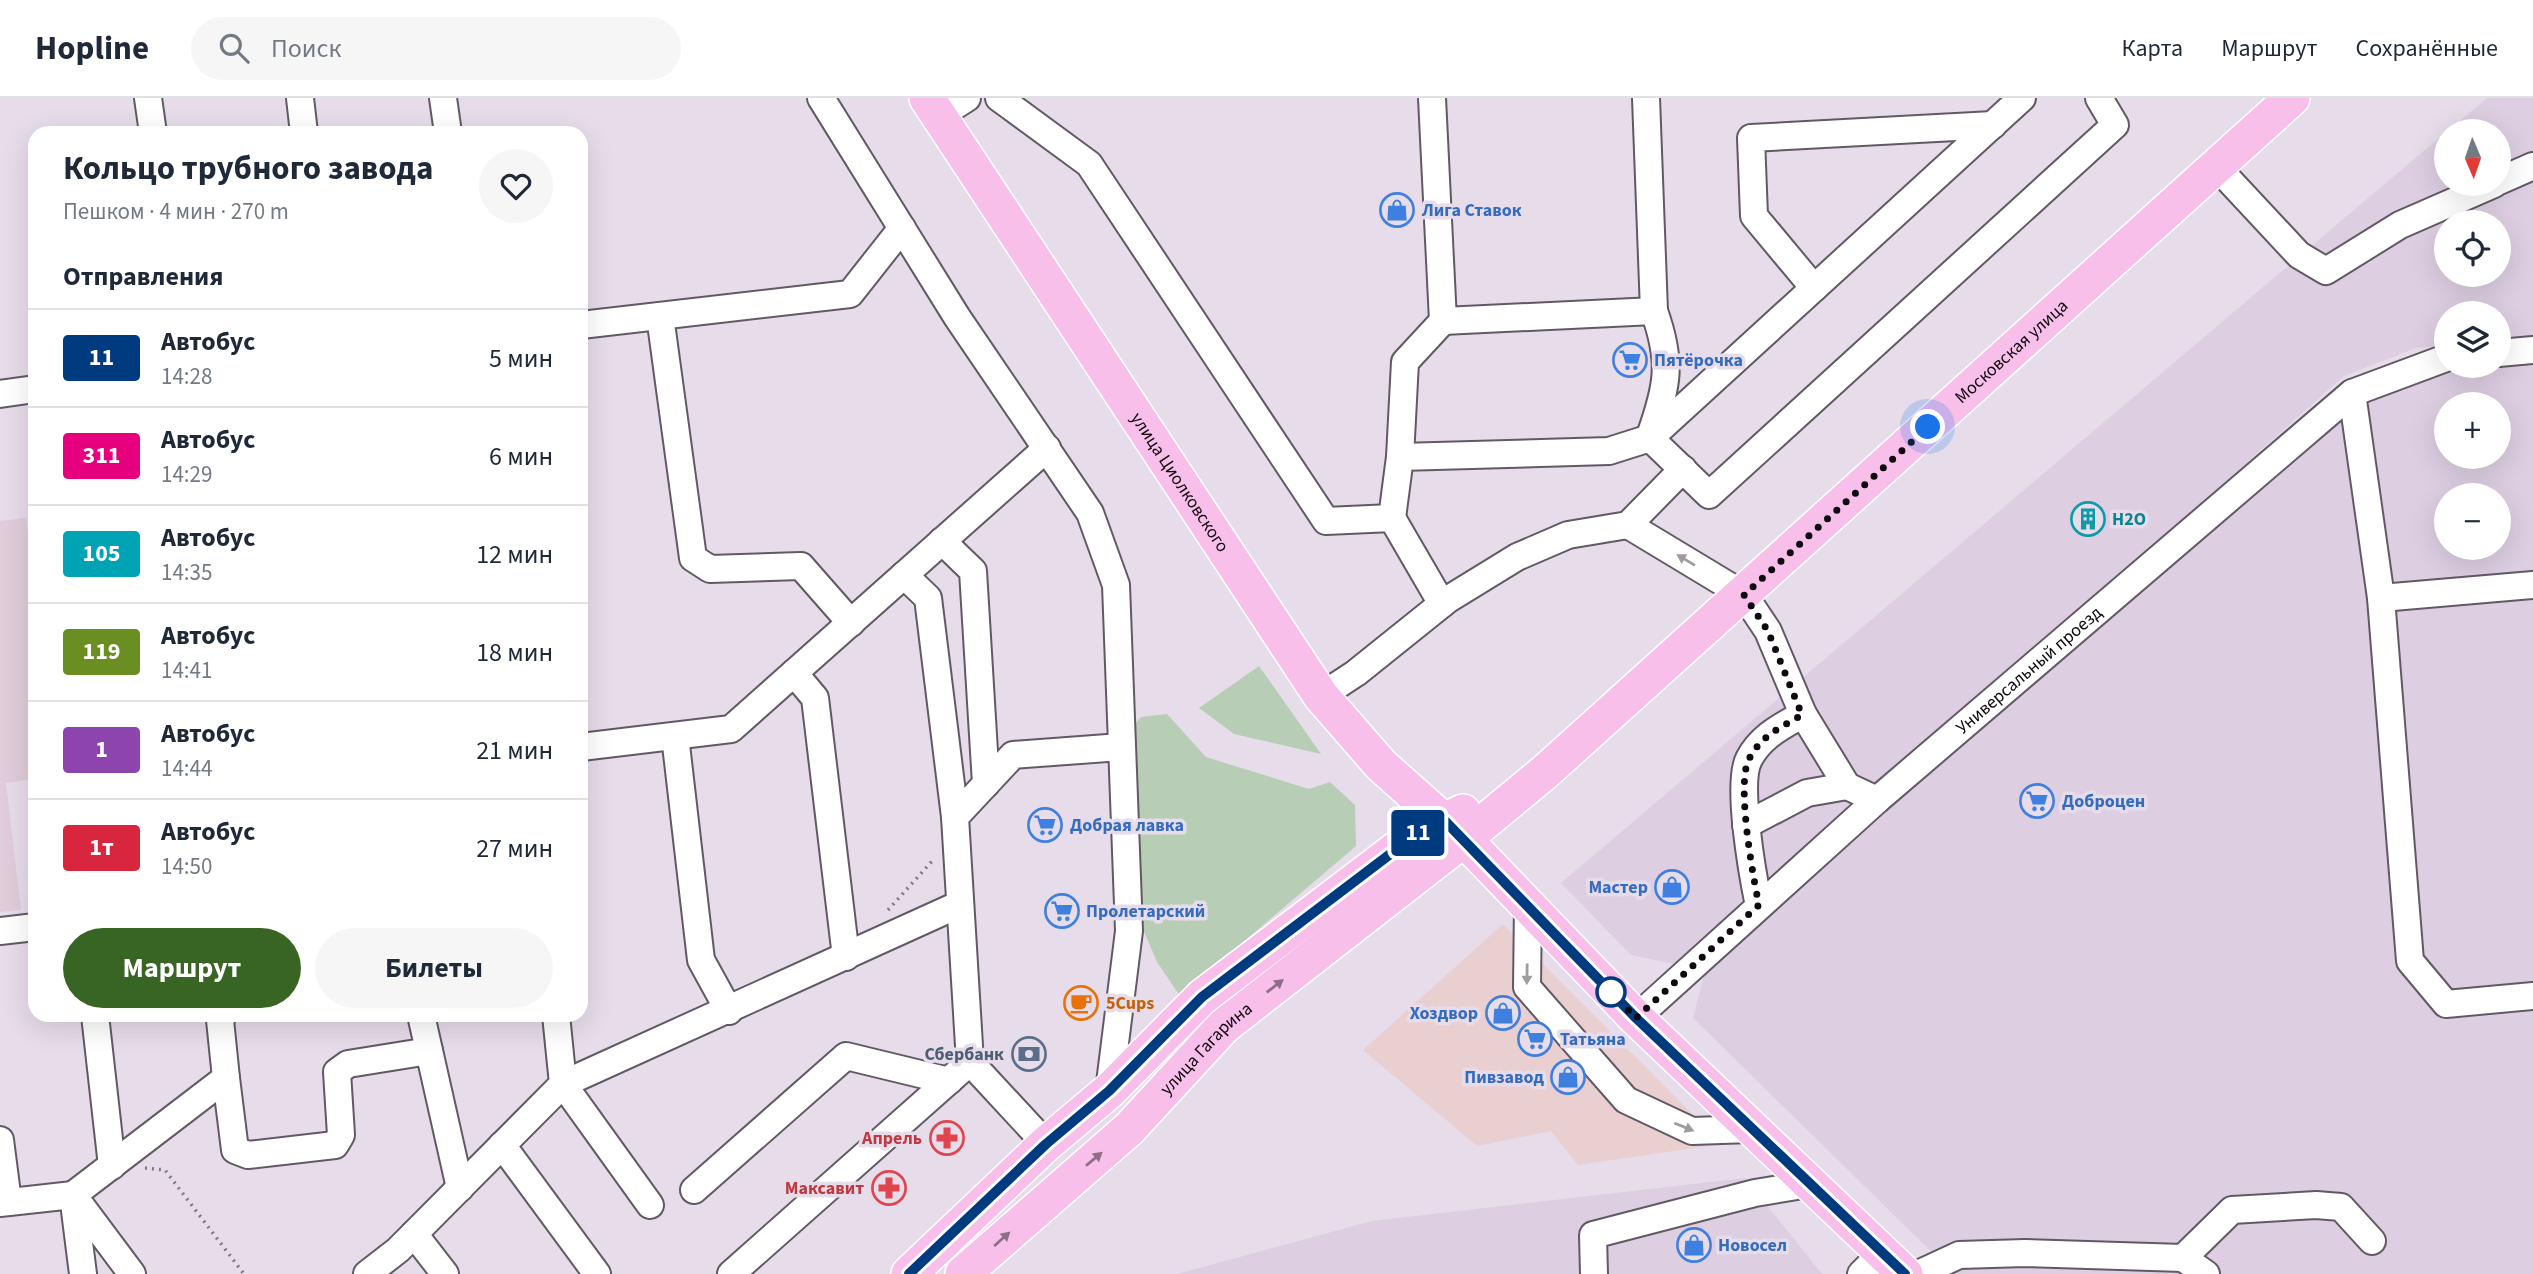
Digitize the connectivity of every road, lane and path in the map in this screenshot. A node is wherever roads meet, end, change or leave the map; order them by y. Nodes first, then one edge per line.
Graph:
1 (148, 98) edge
2 (300, 98) edge
3 (443, 98) edge
4 (821, 98) edge
5 (999, 98) edge
6 (1432, 98) edge
7 (1646, 98) edge
8 (2022, 98) edge
9 (2099, 98) edge
10 (2292, 98) edge
11 (944, 104) edge
12 (1993, 125) junction
13 (152, 126) edge
14 (303, 126) edge
15 (447, 126) edge
16 (2215, 165) junction
17 (2533, 166) edge
18 (2511, 176) edge
19 (2466, 196) edge
20 (902, 228) junction
21 (1814, 288) junction
22 (1654, 311) junction
23 (660, 316) junction
24 (1443, 321) junction
25 (588, 325) edge
26 (2533, 350) edge
27 (2511, 352) edge
28 (2434, 363) edge
29 (28, 390) edge
30 (2353, 393) junction
31 (0, 394) edge
32 (1650, 438) junction
33 (1047, 448) junction
34 (1400, 457) junction
35 (1683, 469) junction
36 (1392, 518) junction
37 (1628, 525) junction
38 (942, 541) junction
39 (904, 575) junction
40 (2533, 585) edge
41 (1744, 595) junction
42 (2381, 598) junction
43 (1442, 604) junction
44 (850, 623) junction
45 (794, 673) junction
46 (1321, 695) junction
47 (1802, 715) junction
48 (675, 736) junction
49 (588, 746) edge
50 (1121, 747) junction
51 (986, 784) junction
52 (1847, 786) junction
53 (1877, 800) junction
54 (956, 825) junction
55 (1746, 825) junction
56 (1455, 830) junction
57 (960, 904) junction
58 (1528, 905) junction
59 (1759, 905) junction
60 (883, 916) dead end
61 (28, 928) edge
62 (0, 931) edge
63 (846, 957) junction
64 (2533, 996) edge
65 (729, 1011) junction
66 (1636, 1018) junction
67 (96, 1022) edge
68 (220, 1022) edge
69 (423, 1022) edge
70 (557, 1022) edge
71 (429, 1051) junction
72 (970, 1062) junction
73 (226, 1078) junction
74 (949, 1081) junction
75 (563, 1084) junction
76 (1109, 1091) junction
77 (1751, 1129) junction
78 (0, 1140) edge
79 (1046, 1144) junction
80 (502, 1145) junction
81 (112, 1166) junction
82 (1809, 1184) junction
83 (460, 1188) junction
84 (694, 1190) dead end
85 (73, 1195) junction
86 (4, 1202) edge
87 (650, 1205) dead end
88 (414, 1234) junction
89 (2372, 1241) dead end
90 (2183, 1258) junction
91 (2022, 1263) edge
92 (1882, 1267) edge
93 (1953, 1268) edge
94 (83, 1274) edge
95 (132, 1274) edge
96 (244, 1274) edge
97 (367, 1274) edge
98 (445, 1274) edge
99 (597, 1274) edge
100 (732, 1274) edge
101 (909, 1274) edge
102 (963, 1274) edge
103 (1594, 1274) edge
104 (1917, 1274) edge
105 (2206, 1274) edge

1 - 13 street
2 - 14 street
3 - 15 street
4 - 20 street
5 - 36 street
6 - 24 street
7 - 22 street
8 - 12 street
9 - 35 street
10 - 16 main road, Московская улица
11 - 46 main road, улица Циолковского
12 - 21 street
12 - 21 street
16 - 19 street
16 - 41 main road, Московская улица
17 - 18 street
20 - 23 street
20 - 33 street
21 - 32 street
22 - 24 street
22 - 32 street
23 - 25 street
23 - 44 street
24 - 34 street
26 - 27 street
28 - 30 street, Универсальный проезд
29 - 31 street
30 - 42 street
30 - 53 street, Универсальный проезд
32 - 34 street
32 - 35 street
33 - 38 street
33 - 50 street
34 - 36 street
35 - 37 street
36 - 43 street
41 -> 37 street
37 - 43 street
38 - 39 street
38 - 51 street
39 - 44 street
39 - 54 street
40 - 42 street
41 - 47 street
41 - 56 main road, Московская улица
42 - 64 street
43 - 46 street
44 - 45 street
45 - 48 street
45 - 63 street
46 - 56 main road, улица Циолковского
47 - 52 street
47 - 55 street
48 - 49 street
48 - 65 street
50 - 51 street
50 - 76 street
51 - 54 street
52 - 53 street
52 - 55 street
53 - 59 street, Универсальный проезд
54 - 57 street
54 - 60 path
55 - 59 street
56 - 58 main road, улица Циолковского
56 - 76 main road, улица Гагарина
102 -> 56 main road, улица Гагарина
57 - 63 street
57 - 72 street
58 - 66 main road, улица Циолковского
58 -> 77 street
59 - 66 street, Универсальный проезд
61 - 62 street
63 - 65 street
65 - 75 street
66 - 77 main road, улица Циолковского
67 - 81 street
68 - 73 street
69 - 71 street
70 - 75 street
71 - 73 street
71 - 83 street
72 - 74 street
72 - 79 street
73 - 81 street
74 - 84 street
74 - 100 street
75 - 80 street
75 - 87 street
76 - 79 main road, улица Гагарина
77 - 82 main road, улица Циолковского
78 - 86 street
79 - 101 main road, улица Гагарина
80 - 83 street
80 - 99 street
81 - 85 street
81 - 96 path
82 - 92 main road, улица Циолковского
82 - 103 street
83 - 88 street
85 - 86 street
85 - 94 street
85 - 95 street
88 - 97 street
88 - 98 street
89 - 90 street
90 - 91 street
90 - 105 street
91 - 93 street
93 - 104 street

